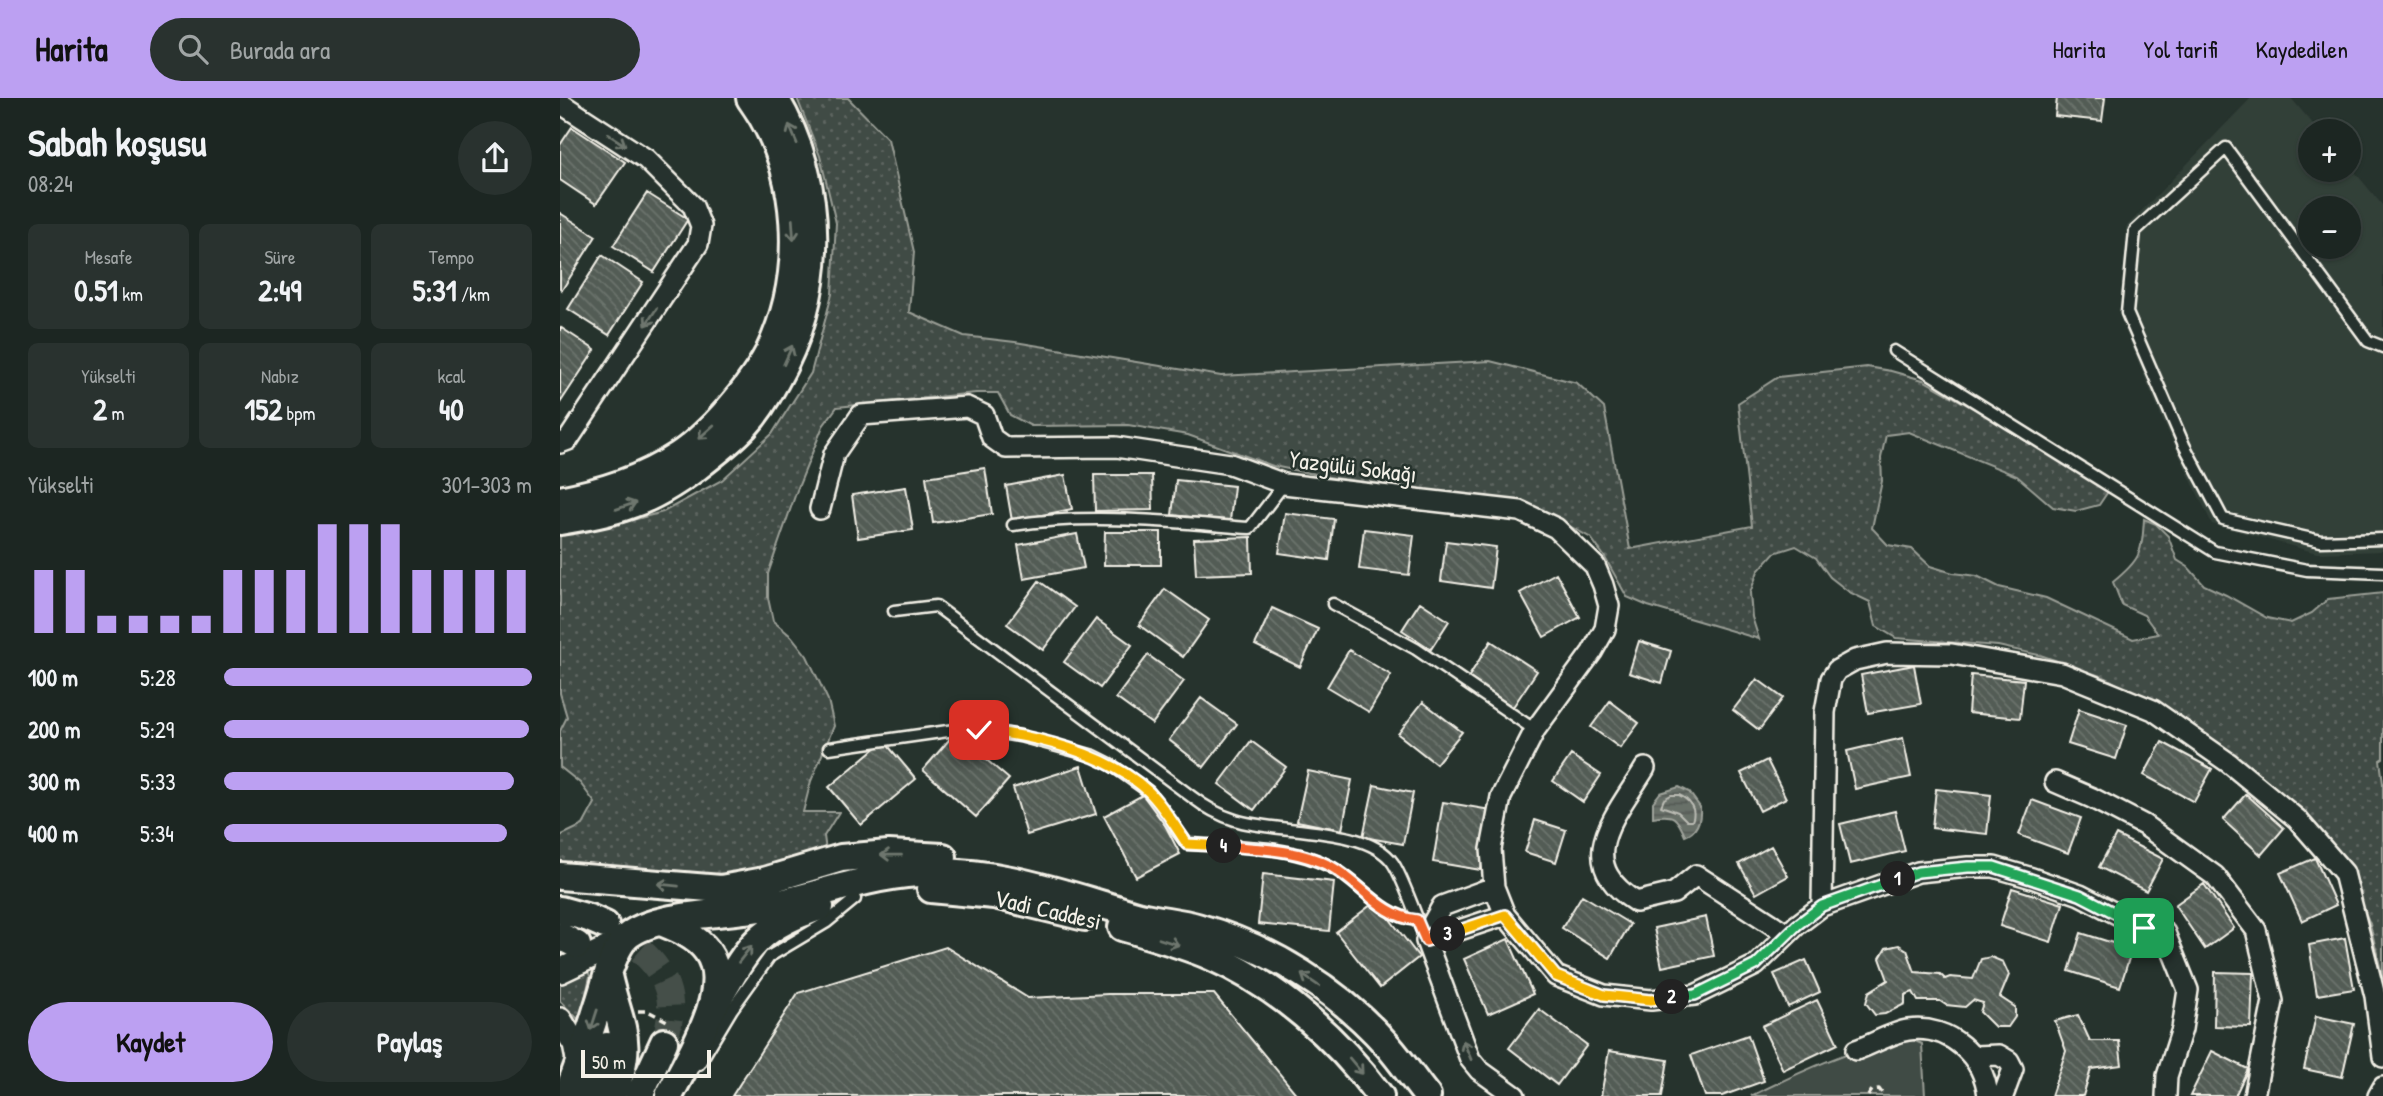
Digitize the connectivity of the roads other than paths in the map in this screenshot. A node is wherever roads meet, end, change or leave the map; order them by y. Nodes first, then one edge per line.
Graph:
1 (750, 98) edge
2 (775, 98) edge
3 (560, 103) edge
4 (2383, 347) edge
5 (1894, 351) dead end
6 (560, 443) edge
7 (1284, 484) junction
8 (560, 500) edge
9 (820, 509) dead end
10 (560, 521) edge
11 (1013, 525) dead end
12 (2383, 539) edge
13 (2383, 573) edge
14 (1334, 604) dead end
15 (894, 611) dead end
16 (1535, 730) junction
17 (829, 748) dead end
18 (1644, 768) dead end
19 (2055, 782) dead end
20 (560, 876) edge
21 (1004, 877) junction
22 (1494, 887) junction
23 (855, 899) junction
24 (1822, 906) junction
25 (560, 910) edge
26 (1505, 915) junction
27 (1417, 920) junction
28 (662, 922) junction
29 (614, 933) junction
30 (1787, 934) junction
31 (1426, 941) junction
32 (560, 971) edge
33 (608, 975) junction
34 (710, 1013) junction
35 (560, 1020) edge
36 (668, 1033) tunnel mouth
37 (607, 1046) dead end
38 (1856, 1050) dead end
39 (1975, 1056) junction
40 (2383, 1057) edge
41 (579, 1064) junction
42 (2383, 1087) edge
43 (567, 1096) edge
44 (587, 1096) edge
45 (612, 1096) edge
46 (639, 1096) edge
47 (669, 1096) edge
48 (677, 1096) edge
49 (1380, 1096) edge
50 (1427, 1096) edge
51 (1514, 1096) edge
52 (1988, 1096) edge
53 (2003, 1096) edge
54 (2166, 1096) edge
55 (2254, 1096) edge
56 (2378, 1096) edge

1 -> 8 main road
10 -> 2 main road
3 -> 6 street
4 - 12 lane
5 - 13 lane
7 - 9 street, Yazgülü Sokağı
7 - 11 lane
7 - 16 street, Yazgülü Sokağı
14 - 16 lane
15 - 27 lane
16 - 22 street, Yazgülü Sokağı
17 - 27 lane
18 - 30 street
19 - 55 street
21 -> 20 main road
21 - 28 main road
50 -> 21 main road, Vadi Caddesi
22 - 26 street, Yazgülü Sokağı
22 - 31 street
34 -> 23 main road, Vadi Caddesi
23 - 48 lane
23 -> 49 main road, Vadi Caddesi
24 - 30 street, Yazgülü Sokağı
24 - 40 street
24 - 54 street, Yazgülü Sokağı
25 - 29 main road
26 - 30 street, Yazgülü Sokağı
26 - 31 street
27 - 31 lane
28 - 29 main road
28 - 34 main road
29 - 32 street
29 - 33 main road
51 -> 31 street
33 -> 41 main road
33 - 45 main road
34 - 47 main road
35 - 41 street
36 - 46 main road
37 - 44 main road
38 - 39 street
39 - 52 street
39 - 53 street
41 - 43 main road
42 - 56 street

